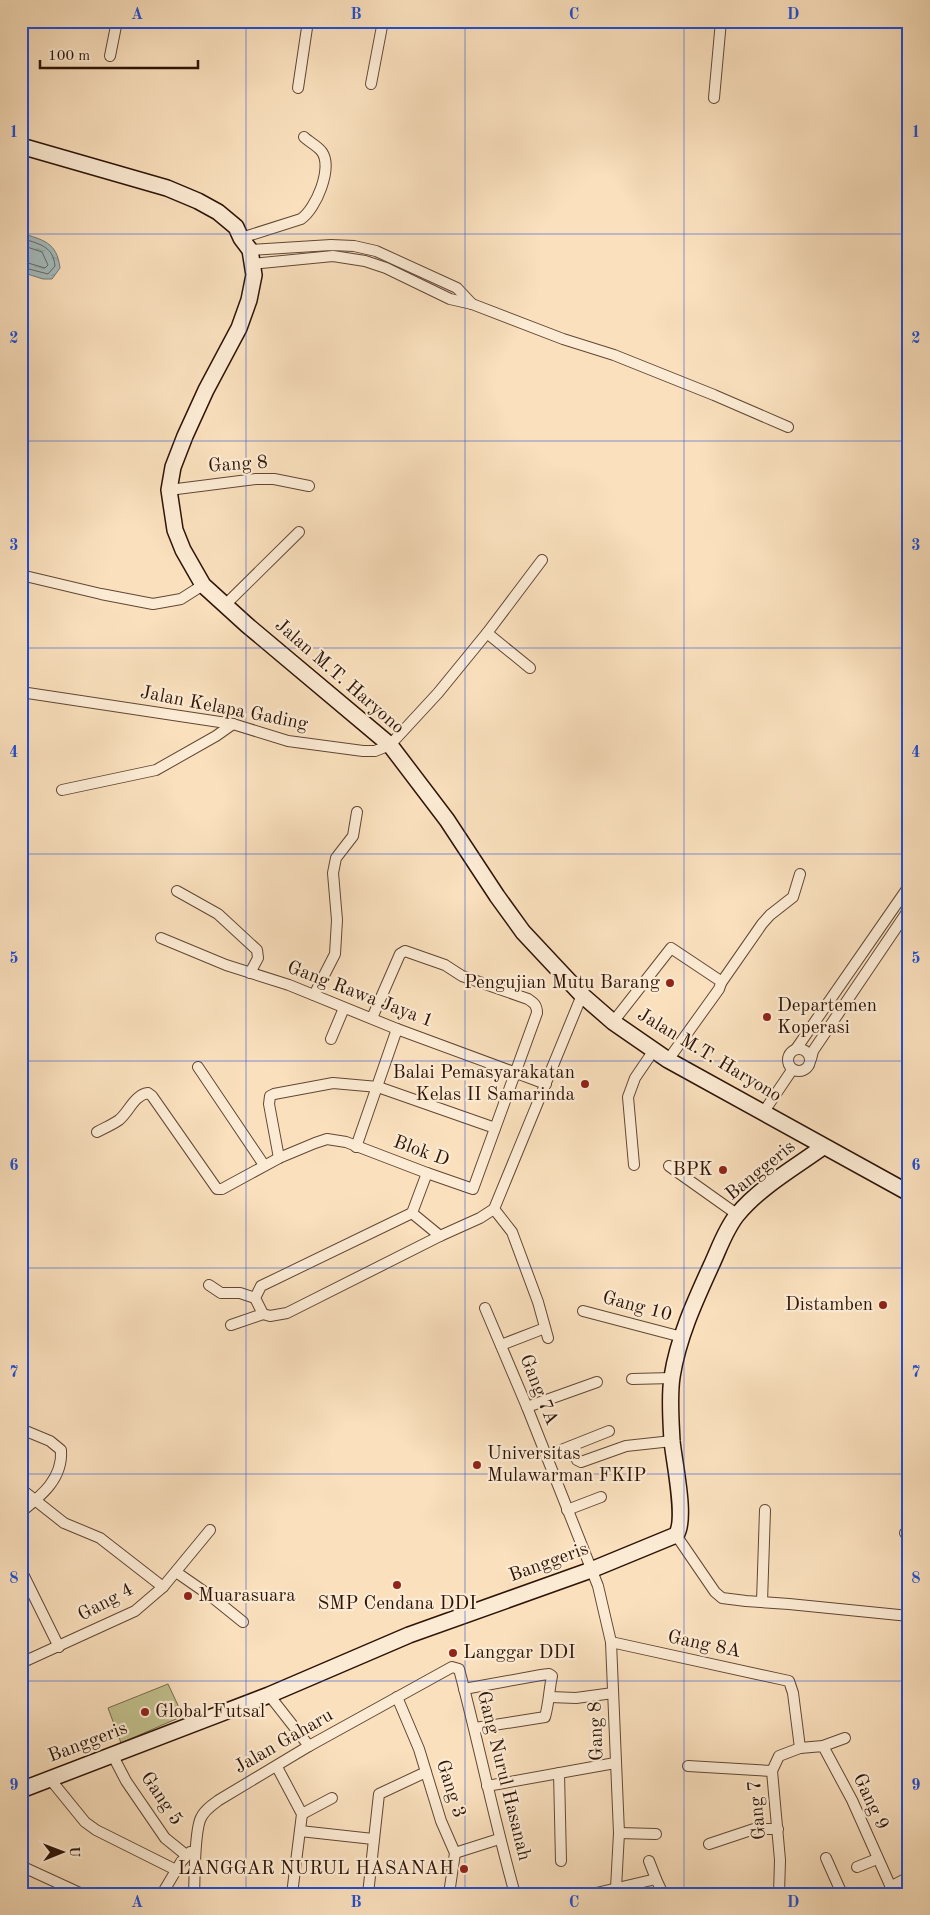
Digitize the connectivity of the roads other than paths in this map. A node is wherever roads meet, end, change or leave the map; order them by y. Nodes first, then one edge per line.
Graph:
1 (117, 21) edge
2 (308, 21) edge
3 (383, 21) edge
4 (721, 21) edge
5 (110, 56) dead end
6 (371, 84) dead end
7 (298, 88) dead end
8 (714, 98) dead end
9 (304, 137) dead end
10 (21, 146) edge
11 (248, 250) junction
12 (788, 427) dead end
13 (309, 486) dead end
14 (169, 490) junction
15 (299, 532) dead end
16 (542, 560) dead end
17 (21, 575) edge
18 (203, 585) junction
19 (225, 605) junction
20 (487, 634) junction
21 (530, 668) dead end
22 (21, 692) edge
23 (233, 724) junction
24 (390, 745) junction
25 (62, 790) dead end
26 (356, 812) dead end
27 (800, 874) dead end
28 (909, 886) edge
29 (177, 891) dead end
30 (909, 909) edge
31 (161, 938) dead end
32 (250, 973) junction
33 (721, 983) junction
34 (314, 995) junction
35 (582, 995) junction
36 (344, 1008) junction
37 (372, 1018) junction
38 (613, 1022) junction
39 (396, 1028) junction
40 (330, 1040) dead end
41 (796, 1049) junction
42 (654, 1050) junction
43 (812, 1055) junction
44 (668, 1060) junction
45 (198, 1066) dead end
46 (792, 1070) junction
47 (514, 1072) junction
48 (546, 1084) junction
49 (378, 1086) junction
50 (763, 1113) junction
51 (495, 1128) junction
52 (97, 1132) dead end
53 (356, 1146) junction
54 (823, 1147) junction
55 (279, 1158) junction
56 (264, 1165) junction
57 (634, 1165) dead end
58 (669, 1166) dead end
59 (427, 1173) junction
60 (909, 1193) edge
61 (494, 1209) junction
62 (412, 1213) junction
63 (738, 1215) junction
64 (440, 1236) junction
65 (208, 1285) dead end
66 (255, 1298) junction
67 (485, 1308) dead end
68 (583, 1310) dead end
69 (263, 1314) junction
70 (231, 1325) dead end
71 (682, 1337) junction
72 (501, 1345) junction
73 (672, 1378) junction
74 (632, 1379) dead end
75 (597, 1382) dead end
76 (527, 1407) junction
77 (21, 1429) edge
78 (609, 1431) dead end
79 (672, 1441) junction
80 (572, 1446) junction
81 (546, 1456) junction
82 (21, 1489) edge
83 (601, 1497) dead end
84 (36, 1500) junction
85 (568, 1510) junction
86 (765, 1510) dead end
87 (21, 1512) edge
88 (210, 1530) dead end
89 (676, 1535) junction
90 (21, 1570) edge
91 (591, 1570) junction
92 (176, 1572) junction
93 (163, 1586) junction
94 (762, 1602) junction
95 (909, 1616) edge
96 (243, 1622) dead end
97 (611, 1642) junction
98 (59, 1646) junction
99 (21, 1663) edge
100 (456, 1667) joint
101 (464, 1689) junction
102 (613, 1693) junction
103 (269, 1695) junction
104 (550, 1696) junction
105 (397, 1697) junction
106 (475, 1728) junction
107 (845, 1738) dead end
108 (309, 1746) junction
109 (823, 1746) junction
110 (800, 1748) junction
111 (113, 1756) junction
112 (615, 1763) junction
113 (688, 1766) dead end
114 (277, 1767) junction
115 (772, 1771) junction
116 (426, 1772) junction
117 (559, 1773) junction
118 (50, 1780) junction
119 (487, 1786) junction
120 (21, 1790) edge
121 (332, 1798) dead end
122 (302, 1814) junction
123 (778, 1829) junction
124 (300, 1831) junction
125 (619, 1833) junction
126 (656, 1834) dead end
127 (373, 1839) junction
128 (499, 1839) junction
129 (197, 1843) junction
130 (709, 1844) dead end
131 (455, 1853) junction
132 (186, 1856) junction
133 (826, 1858) dead end
134 (877, 1859) junction
135 (561, 1861) dead end
136 (649, 1861) dead end
137 (21, 1866) edge
138 (857, 1867) dead end
139 (176, 1870) junction
140 (909, 1876) edge
141 (656, 1879) junction
142 (892, 1890) edge
143 (617, 1891) edge
144 (82, 1894) edge
145 (162, 1894) edge
146 (194, 1894) edge
147 (292, 1894) edge
148 (368, 1894) edge
149 (449, 1894) edge
150 (515, 1894) edge
151 (592, 1894) edge
152 (663, 1894) edge
153 (779, 1894) edge
154 (842, 1894) edge

1 - 5 street
2 - 7 street
3 - 6 street
4 - 8 street
9 - 11 street
10 - 11 main road
11 - 12 street
11 - 14 main road, Jalan M.T. Haryono
13 - 14 street, Gang 8
14 - 18 main road, Jalan M.T. Haryono
15 - 19 street
16 - 20 street
17 - 18 street
18 - 19 main road, Jalan M.T. Haryono
19 - 24 main road, Jalan M.T. Haryono
20 - 21 street
20 - 24 street
22 - 23 street, Jalan Kelapa Gading
23 - 24 street, Jalan Kelapa Gading
23 - 25 street
24 - 35 main road, Jalan M.T. Haryono
26 - 34 street
27 - 33 street
28 - 41 street
29 - 32 street
30 - 43 street
31 - 32 street, Gang Rawa Jaya 1
32 - 34 street, Gang Rawa Jaya 1
33 - 38 street
33 - 44 street
34 - 36 street, Gang Rawa Jaya 1
35 - 38 main road, Jalan M.T. Haryono
35 - 48 street
36 - 37 street, Gang Rawa Jaya 1
36 - 40 street
37 - 39 street, Gang Rawa Jaya 1
37 - 47 street
38 - 42 main road, Jalan M.T. Haryono
39 - 47 street, Gang Rawa Jaya 1
39 - 49 street
41 - 43 street
41 - 46 street
42 - 44 main road, Jalan M.T. Haryono
42 - 57 street
43 - 46 street
44 - 50 main road, Jalan M.T. Haryono
45 - 56 street
46 - 50 street
47 - 48 street, Gang Rawa Jaya 1
47 - 51 street
48 - 61 street
49 - 51 street
49 - 53 street
49 - 55 street
50 - 54 main road, Jalan M.T. Haryono
51 - 59 street, Blok D
52 - 56 street, Blok D
53 - 55 street, Blok D
53 - 59 street, Blok D
54 - 60 main road, Jalan M.T. Haryono
54 - 63 main road, Banggeris
55 - 56 street, Blok D
58 - 63 street
59 - 62 street
61 - 64 street
61 - 72 street
62 - 64 street
62 - 66 street
63 - 71 main road, Banggeris
64 - 69 street
65 - 66 street
66 - 69 street
67 - 72 street, Gang 7A
68 - 71 street, Gang 10
69 - 70 street
71 - 73 main road, Banggeris
72 - 76 street, Gang 7A
73 - 74 street
73 - 79 main road, Banggeris
75 - 76 street
76 - 81 street, Gang 7A
77 - 84 street
78 - 80 street
79 - 80 street
79 - 89 main road, Banggeris
80 - 81 street
81 - 85 street, Gang 7A
82 - 84 street
83 - 85 street
84 - 87 street
84 - 93 street
85 - 91 street, Gang 7A
86 - 94 street
88 - 92 street, Gang 4
89 - 91 main road, Banggeris
89 - 94 street
90 - 98 street
91 - 97 street, Gang 8
91 - 103 main road, Banggeris
92 - 93 street, Gang 4
92 - 96 street
93 - 98 street, Gang 4
94 - 95 street
97 - 102 street, Gang 8
97 - 110 street, Gang 8A
98 - 99 street, Gang 4
100 - 101 street, Gang Nurul Hasanah
100 - 105 street, Jalan Gaharu
101 - 104 street
101 - 106 street, Gang Nurul Hasanah
102 - 104 street
102 - 112 street, Gang 8
103 - 108 street
103 - 111 main road, Banggeris
104 - 106 street
105 - 108 street, Jalan Gaharu
105 - 116 street, Gang 3
106 - 119 street, Gang Nurul Hasanah
107 - 109 street
108 - 114 street, Jalan Gaharu
109 - 110 street
109 - 134 street, Gang 9
110 - 115 street, Gang 7
111 - 118 main road, Banggeris
111 - 132 street, Gang 5
112 - 117 street
112 - 125 street, Gang 8
113 - 115 street
114 - 122 street
114 - 129 street, Jalan Gaharu
115 - 123 street, Gang 7
116 - 127 street
116 - 131 street, Gang 3
117 - 119 street
117 - 135 street
118 - 120 main road, Banggeris
118 - 139 street
119 - 128 street, Gang Nurul Hasanah
121 - 122 street
122 - 124 street
123 - 130 street
123 - 153 street, Gang 7
124 - 127 street
124 - 147 street
125 - 126 street
125 - 143 street, Gang 8
127 - 148 street
128 - 131 street
128 - 150 street, Gang Nurul Hasanah
129 - 132 street
129 - 146 street, Jalan Gaharu
131 - 149 street
132 - 139 street
133 - 154 street
134 - 138 street
134 - 142 street, Gang 9
136 - 141 street
137 - 144 street
139 - 145 street
140 - 142 street
141 - 143 street
141 - 152 street
143 - 151 street

